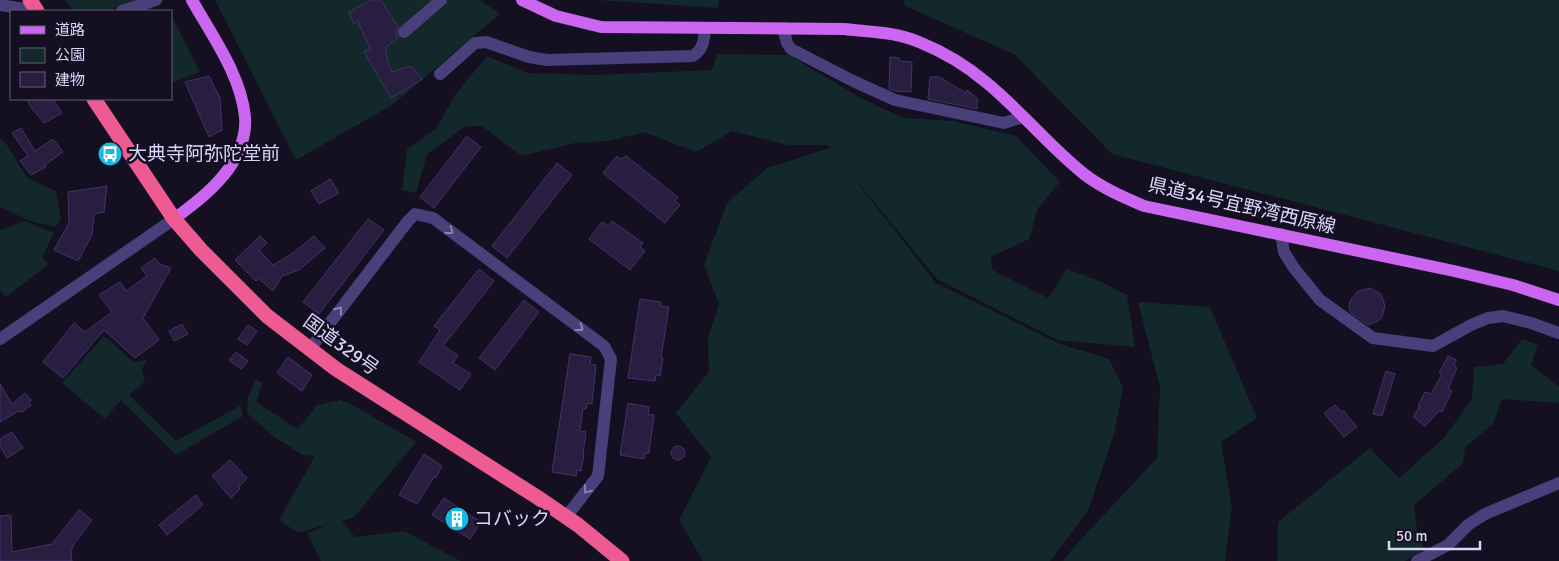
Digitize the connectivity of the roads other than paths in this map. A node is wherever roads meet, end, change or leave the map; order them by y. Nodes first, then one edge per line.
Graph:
1 (155, 0) edge
2 (192, 0) edge
3 (442, 0) edge
4 (522, 0) edge
5 (0, 5) edge
6 (31, 10) edge
7 (125, 10) edge
8 (705, 28) junction
9 (783, 28) junction
10 (404, 32) dead end
11 (440, 74) dead end
12 (95, 100) edge
13 (1023, 117) junction
14 (174, 219) junction
15 (1281, 234) junction
16 (1559, 300) edge
17 (1559, 333) edge
18 (0, 340) edge
19 (310, 349) junction
20 (1559, 483) edge
21 (566, 517) junction
22 (622, 561) edge
23 (1417, 561) edge

1 - 7 street
2 - 14 main road
3 - 10 street
4 - 8 main road, 県道34号宜野湾西原線
5 - 6 street
8 - 9 main road, 県道34号宜野湾西原線
8 - 11 street
9 - 13 main road, 県道34号宜野湾西原線
9 - 13 street
12 - 14 highway, 国道329号
13 - 15 main road, 県道34号宜野湾西原線
14 - 18 street
14 - 19 highway, 国道329号
15 - 16 main road, 県道34号宜野湾西原線
15 - 17 street
19 - 21 highway, 国道329号
19 -> 21 street
20 - 23 street
21 - 22 highway, 国道329号

